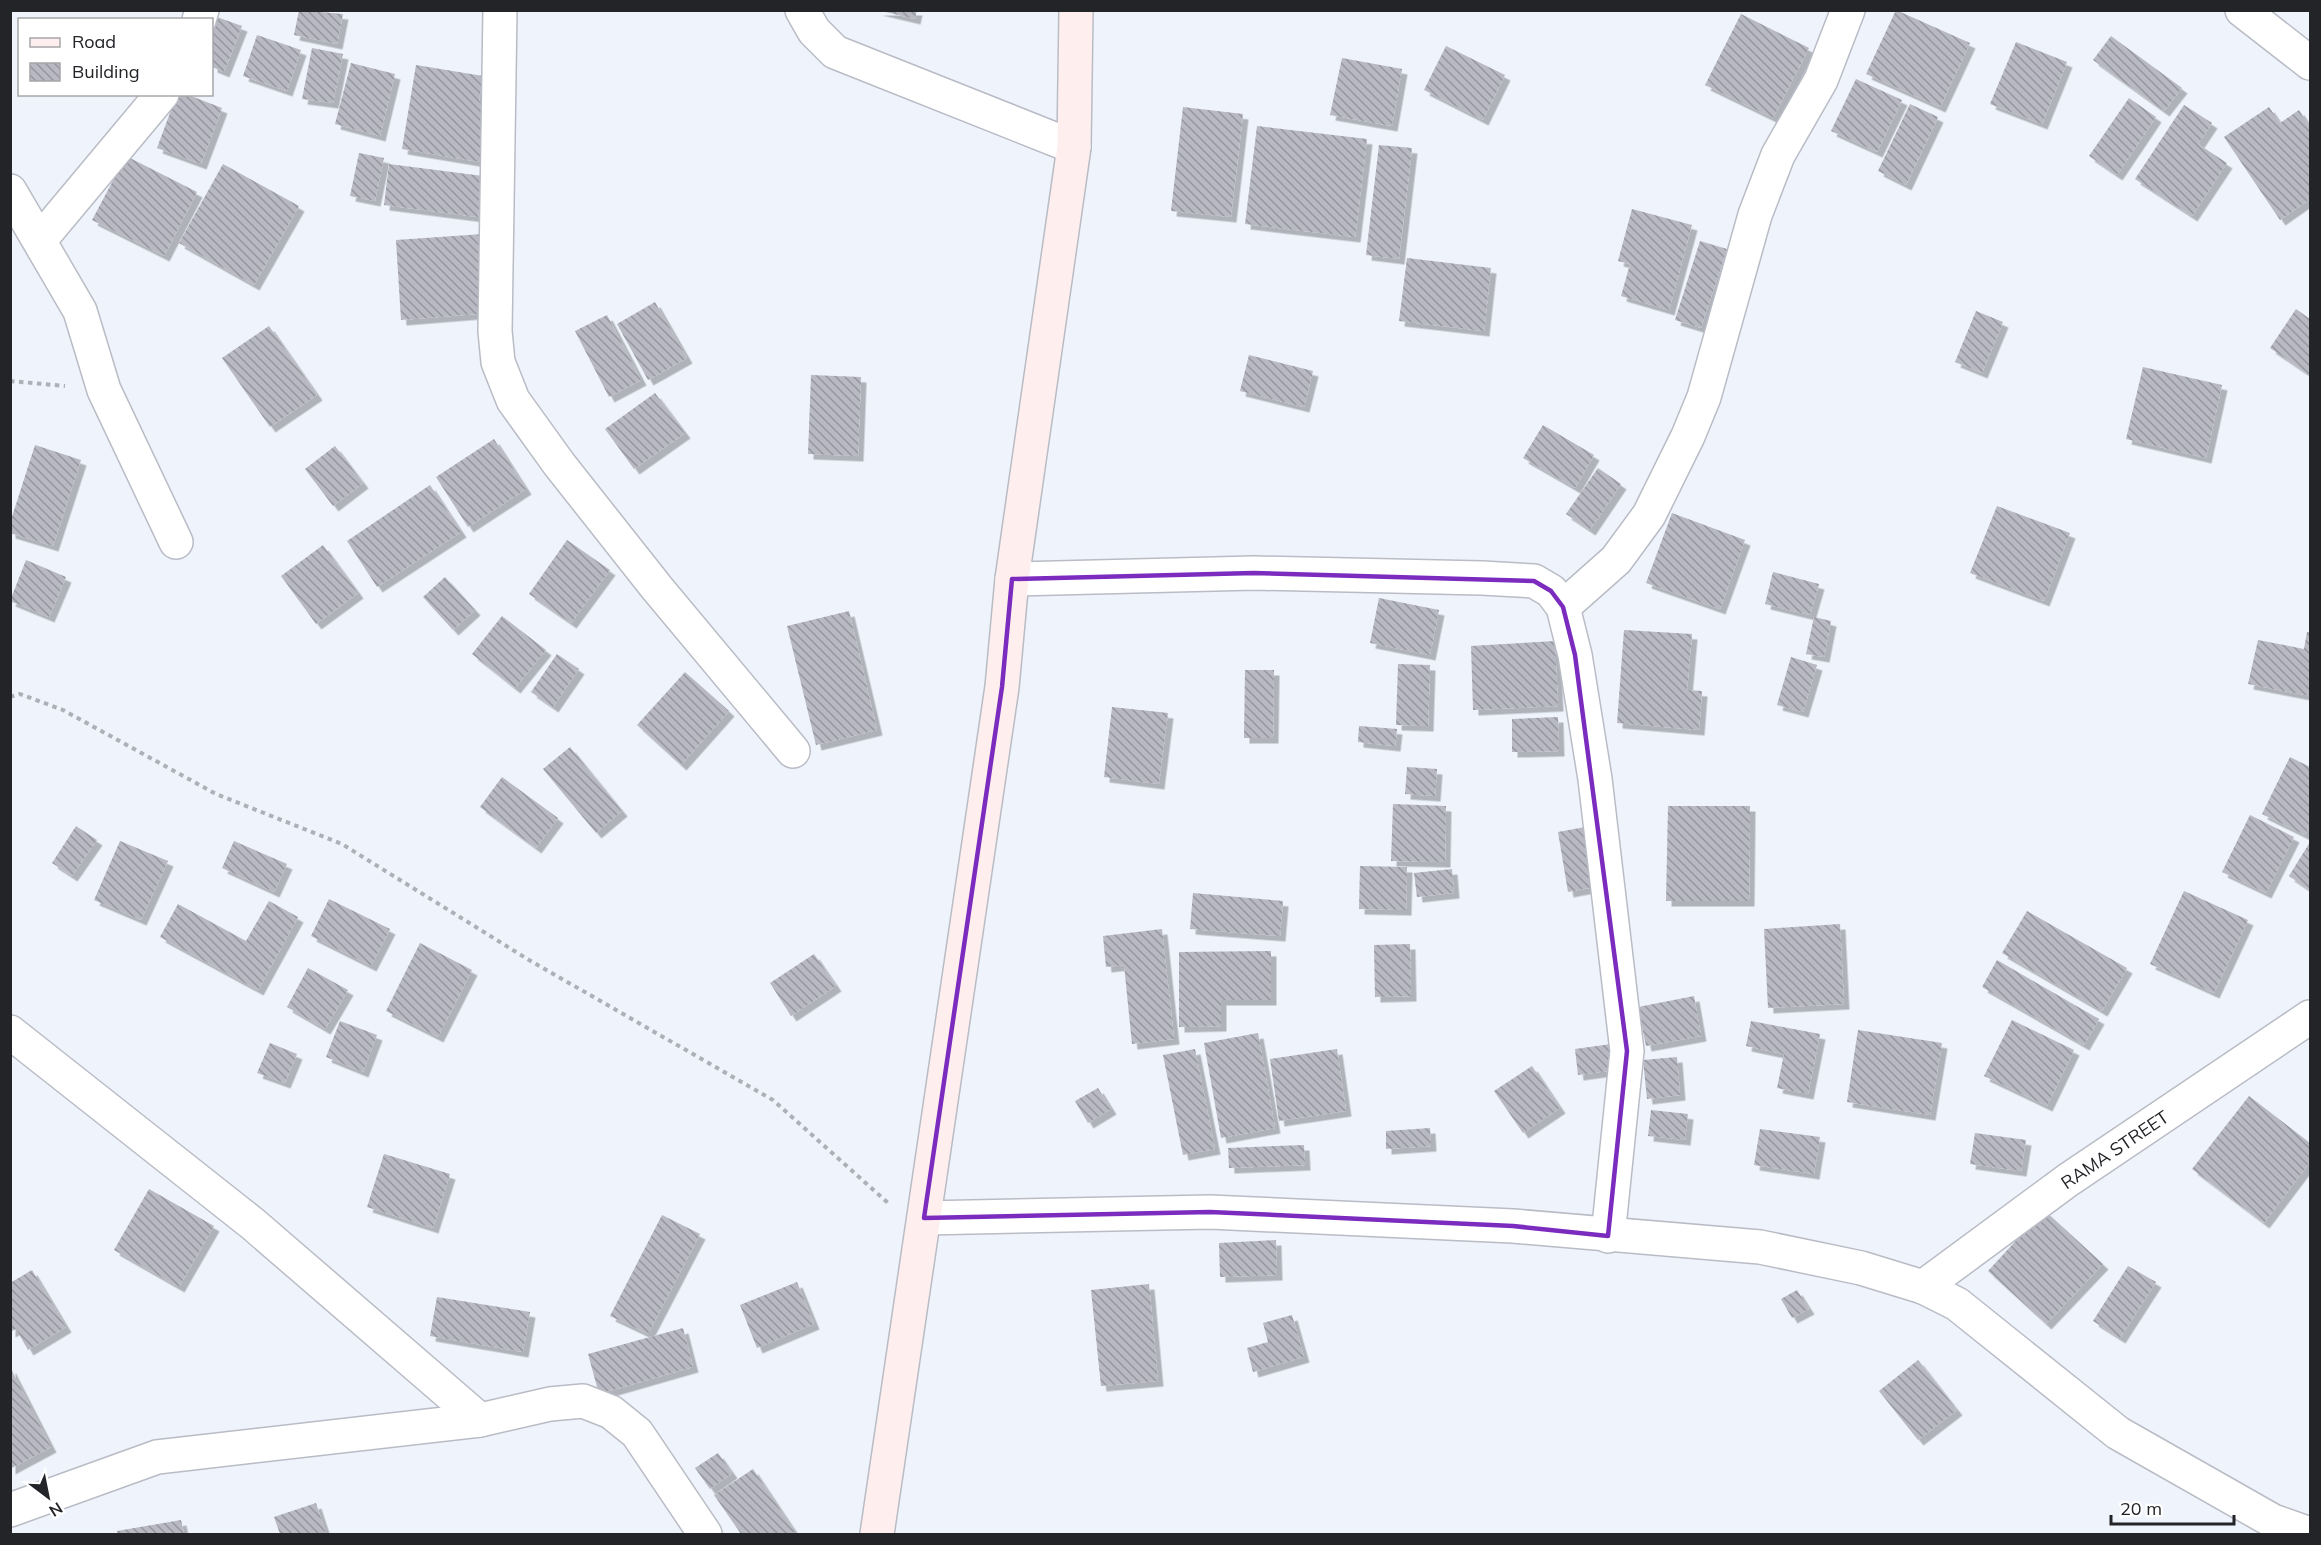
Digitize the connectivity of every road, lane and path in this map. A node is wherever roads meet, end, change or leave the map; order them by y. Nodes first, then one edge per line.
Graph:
1 (500, 10) edge
2 (802, 10) edge
3 (1076, 10) edge
4 (1848, 10) edge
5 (2242, 10) edge
6 (2310, 63) edge
7 (160, 96) edge
8 (1074, 147) junction
9 (10, 191) edge
10 (40, 240) junction
11 (10, 381) edge
12 (104, 390) junction
13 (176, 542) dead end
14 (1012, 579) junction
15 (1563, 607) junction
16 (10, 697) edge
17 (793, 751) dead end
18 (2310, 1017) edge
19 (10, 1032) edge
20 (923, 1226) junction
21 (1608, 1236) junction
22 (1923, 1287) junction
23 (480, 1420) junction
24 (10, 1510) edge
25 (705, 1534) edge
26 (877, 1534) edge
27 (2310, 1534) edge

1 - 17 street
2 - 8 street
3 - 8 main road
4 - 15 street
5 - 6 street
7 - 10 street
8 - 14 main road
9 - 10 street
10 - 12 street
11 - 12 path
12 - 13 street
14 - 15 street
14 - 20 main road
15 - 21 street
16 - 20 path
18 - 22 street, RAMA STREET
19 - 23 street
20 - 21 street
20 - 26 main road
21 - 22 street
22 - 27 street
23 - 24 street
23 - 25 street

